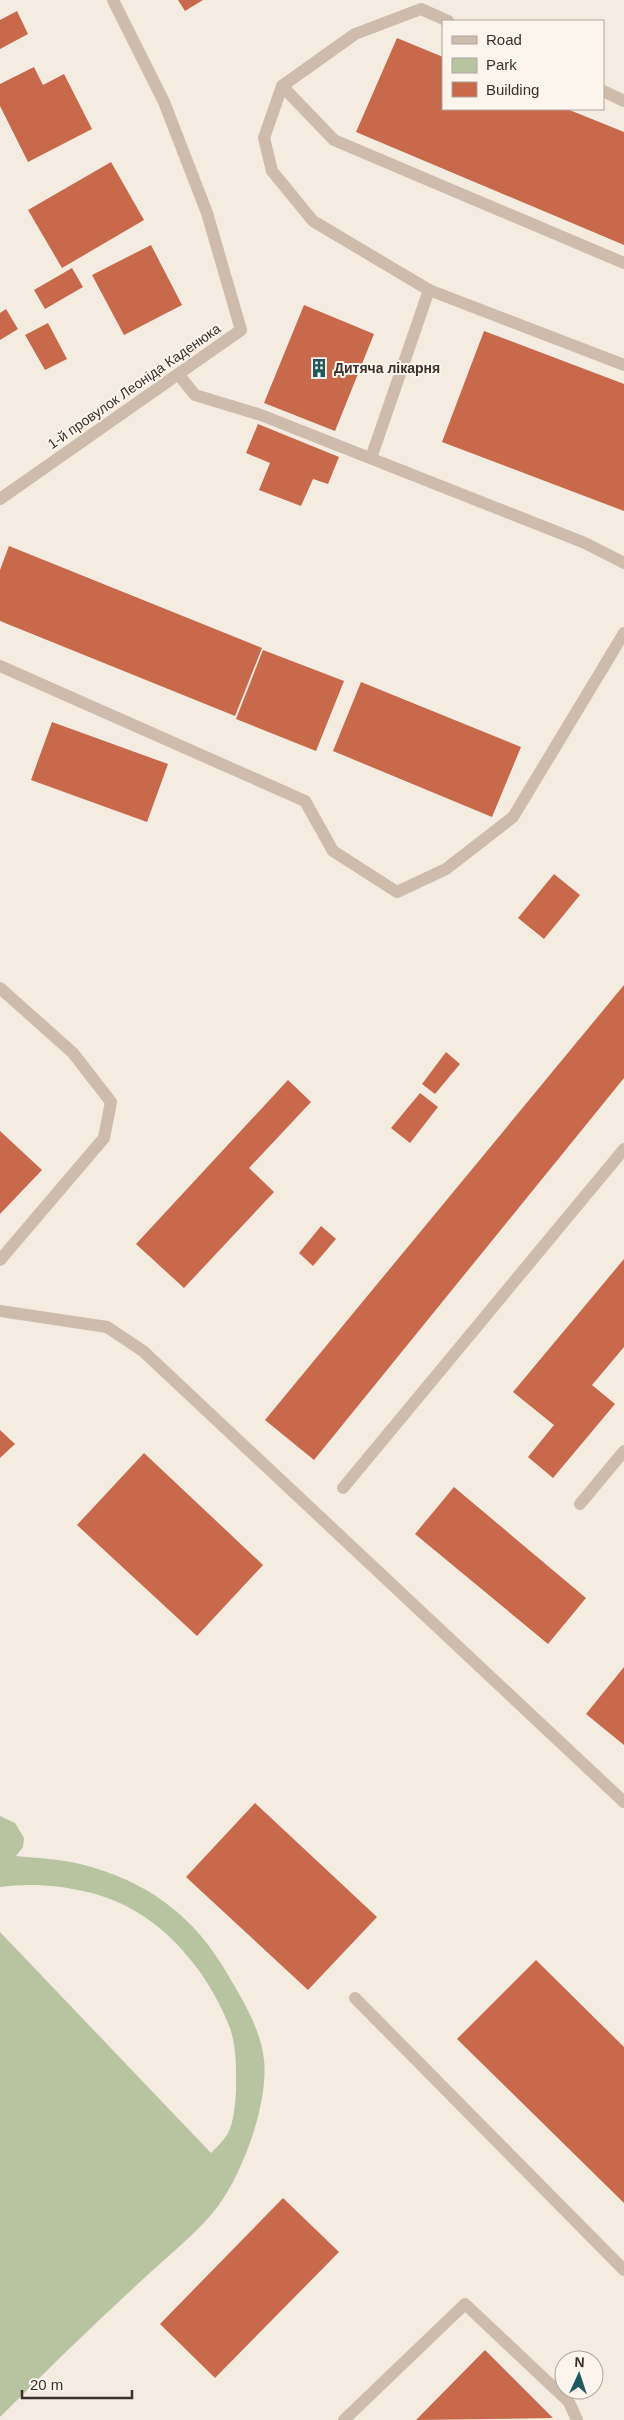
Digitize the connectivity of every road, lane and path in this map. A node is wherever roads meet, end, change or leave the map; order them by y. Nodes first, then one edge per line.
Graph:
1 (113, 0) edge
2 (446, 20) edge
3 (282, 86) junction
4 (604, 91) edge
5 (624, 101) edge
6 (624, 263) edge
7 (429, 290) junction
8 (624, 365) edge
9 (178, 374) junction
10 (371, 458) junction
11 (0, 499) edge
12 (624, 563) edge
13 (624, 633) edge
14 (0, 666) edge
15 (0, 988) edge
16 (624, 1149) edge
17 (0, 1260) edge
18 (0, 1311) edge
19 (624, 1452) edge
20 (343, 1488) dead end
21 (580, 1504) dead end
22 (624, 1802) edge
23 (355, 1998) dead end
24 (624, 2270) edge
25 (344, 2420) edge
26 (577, 2420) edge

1 - 9 street, 1-й провулок Леоніда Каденюка
2 - 3 street
3 - 6 street
3 - 7 street
4 - 5 street
7 - 8 street
7 - 10 street
9 - 10 street
9 - 11 street, 1-й провулок Леоніда Каденюка
10 - 12 street
13 - 14 street
15 - 17 street
16 - 20 street
18 - 22 street
19 - 21 street
23 - 24 street
25 - 26 street

